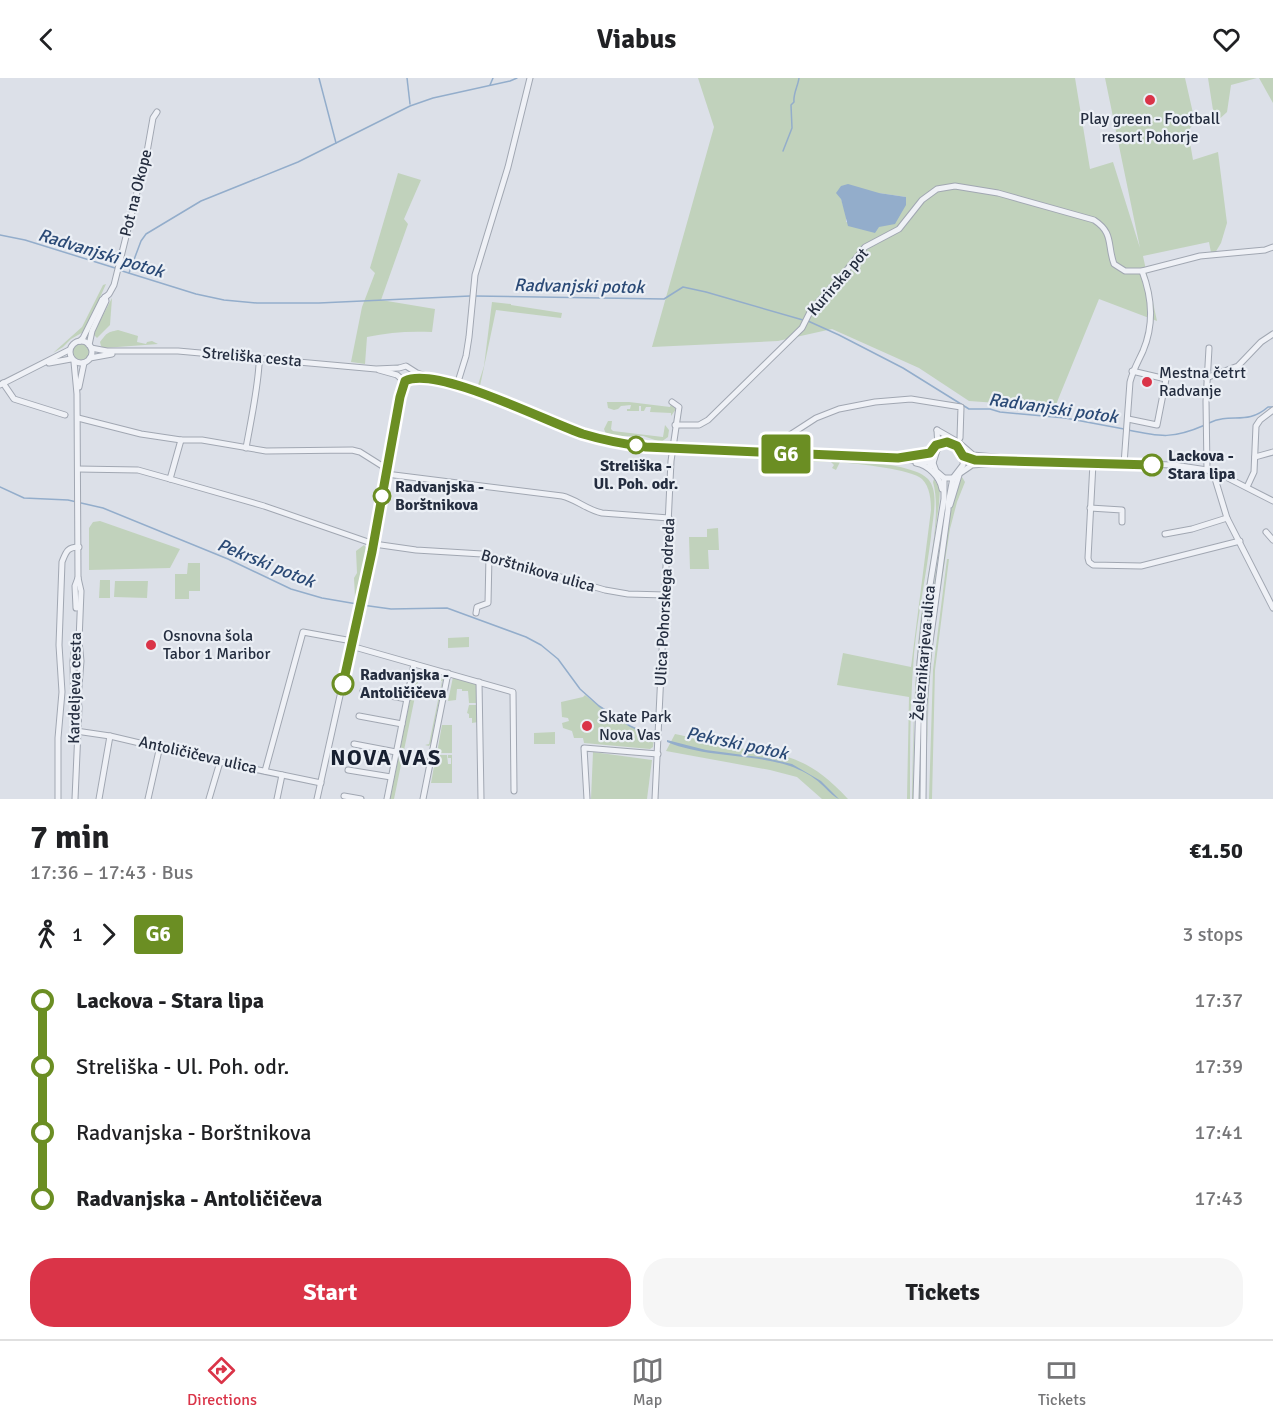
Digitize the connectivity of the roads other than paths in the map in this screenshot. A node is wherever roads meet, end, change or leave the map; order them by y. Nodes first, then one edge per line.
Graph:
1 (530, 78) edge
2 (157, 112) dead end
3 (1273, 247) edge
4 (1142, 271) junction
5 (105, 297) junction
6 (1273, 334) edge
7 (80, 341) junction
8 (90, 346) junction
9 (1209, 348) dead end
10 (69, 350) junction
11 (128, 351) junction
12 (90, 358) junction
13 (73, 360) junction
14 (84, 363) junction
15 (259, 364) dead end
16 (36, 367) junction
17 (399, 368) junction
18 (376, 369) junction
19 (410, 369) junction
20 (1132, 371) junction
21 (403, 378) junction
22 (430, 378) junction
23 (1206, 378) junction
24 (1, 384) edge
25 (457, 385) junction
26 (77, 394) junction
27 (672, 402) dead end
28 (1273, 410) edge
29 (65, 415) dead end
30 (78, 418) junction
31 (1128, 419) junction
32 (675, 425) junction
33 (181, 440) junction
34 (954, 441) junction
35 (246, 448) junction
36 (673, 448) junction
37 (963, 452) junction
38 (1273, 452) edge
39 (762, 453) junction
40 (933, 455) junction
41 (1255, 457) junction
42 (898, 458) junction
43 (1023, 461) junction
44 (1011, 462) junction
45 (1093, 463) junction
46 (1124, 464) junction
47 (965, 466) junction
48 (78, 469) junction
49 (386, 471) junction
50 (1210, 471) junction
51 (956, 477) junction
52 (942, 478) junction
53 (170, 479) junction
54 (1247, 487) junction
55 (1273, 501) edge
56 (1090, 508) junction
57 (669, 518) junction
58 (1227, 518) junction
59 (1122, 522) dead end
60 (1266, 532) dead end
61 (1165, 534) dead end
62 (1273, 540) edge
63 (1240, 541) junction
64 (374, 544) junction
65 (79, 547) junction
66 (489, 556) junction
67 (665, 595) junction
68 (1273, 608) edge
69 (476, 612) dead end
70 (351, 644) junction
71 (414, 664) junction
72 (448, 673) junction
73 (479, 682) junction
74 (363, 691) dead end
75 (407, 699) junction
76 (359, 716) dead end
77 (402, 724) junction
78 (75, 731) junction
79 (110, 736) junction
80 (354, 744) dead end
81 (160, 747) junction
82 (396, 752) junction
83 (658, 754) junction
84 (220, 762) junction
85 (348, 770) dead end
86 (265, 771) junction
87 (282, 775) junction
88 (391, 777) junction
89 (321, 783) junction
90 (514, 790) dead end
91 (344, 796) dead end
92 (58, 799) edge
93 (74, 799) edge
94 (99, 799) edge
95 (148, 799) edge
96 (209, 799) edge
97 (277, 799) edge
98 (317, 799) edge
99 (361, 799) edge
100 (387, 799) edge
101 (423, 799) edge
102 (481, 799) edge
103 (587, 799) edge
104 (655, 799) edge
105 (916, 799) edge
106 (923, 799) edge

1 - 25 street
2 - 5 street, Pot na Okope
3 - 4 street
4 - 20 street
4 - 32 street, Kurirska pot
5 - 7 street
5 - 8 street
6 - 23 street
7 - 8 street
7 - 10 street
8 - 11 street
8 - 12 street
9 - 23 street
10 - 13 street
10 - 16 street
11 - 12 street
11 - 18 street, Streliška cesta
12 - 14 street
13 - 14 street
13 - 16 street
13 - 26 street
14 - 26 street
15 - 35 street
16 - 24 street
17 - 18 street, Streliška cesta
17 - 19 street, Streliška cesta
17 - 21 street
18 - 21 street, Streliška cesta
19 - 21 street
19 - 22 street, Streliška cesta
20 - 31 street
20 - 31 street
21 - 22 street, Streliška cesta
21 - 49 street
22 - 25 street, Streliška cesta
23 - 50 street
24 - 29 street
25 - 36 street, Streliška cesta
26 - 30 street, Kardeljeva cesta
27 - 32 street, Ulica Pohorskega odreda
28 - 41 street
30 - 33 street
30 - 48 street, Kardeljeva cesta
31 - 46 street
32 - 36 street, Ulica Pohorskega odreda
33 - 35 street
33 - 53 street
34 - 37 street
34 - 39 street
34 - 40 street
34 - 40 street
35 - 49 street
36 - 39 street, Streliška cesta
36 - 57 street, Ulica Pohorskega odreda
37 - 43 street
37 - 44 street
37 - 47 street
38 - 41 street
39 - 42 street, Streliška cesta
40 - 42 street
40 - 42 street
40 - 52 street
41 - 54 street
43 - 44 street
43 - 45 street
44 - 47 street
45 - 46 street
45 - 56 street
46 - 50 street
47 - 51 street
48 - 53 street, Borštnikova ulica
48 - 65 street, Kardeljeva cesta
49 - 57 street
49 - 64 street
50 - 54 street
50 - 58 street
51 - 52 street
51 - 106 street, Železnikarjeva ulica
52 - 105 street, Železnikarjeva ulica
53 - 64 street, Borštnikova ulica
54 - 55 street
56 - 59 street
56 - 63 street
57 - 67 street, Ulica Pohorskega odreda
58 - 61 street
58 - 63 street
60 - 62 street
63 - 68 street
64 - 66 street, Borštnikova ulica
64 - 70 street
65 - 78 street, Kardeljeva cesta
65 - 92 street
66 - 67 street, Borštnikova ulica
66 - 69 street
67 - 83 street, Ulica Pohorskega odreda
70 - 71 street
70 - 86 street
70 - 89 street
71 - 72 street
71 - 75 street
72 - 73 street
72 - 101 street
73 - 90 street
73 - 102 street
74 - 75 street
75 - 77 street
76 - 77 street
77 - 82 street
78 - 79 street, Antoličičeva ulica
78 - 93 street, Kardeljeva cesta
79 - 81 street, Antoličičeva ulica
79 - 94 street
80 - 82 street
81 - 84 street, Antoličičeva ulica
81 - 95 street
82 - 88 street
83 - 103 street
83 - 104 street
84 - 86 street, Antoličičeva ulica
84 - 96 street
85 - 88 street
86 - 87 street, Antoličičeva ulica
87 - 89 street, Antoličičeva ulica
87 - 97 street
88 - 100 street
89 - 98 street
91 - 99 street

